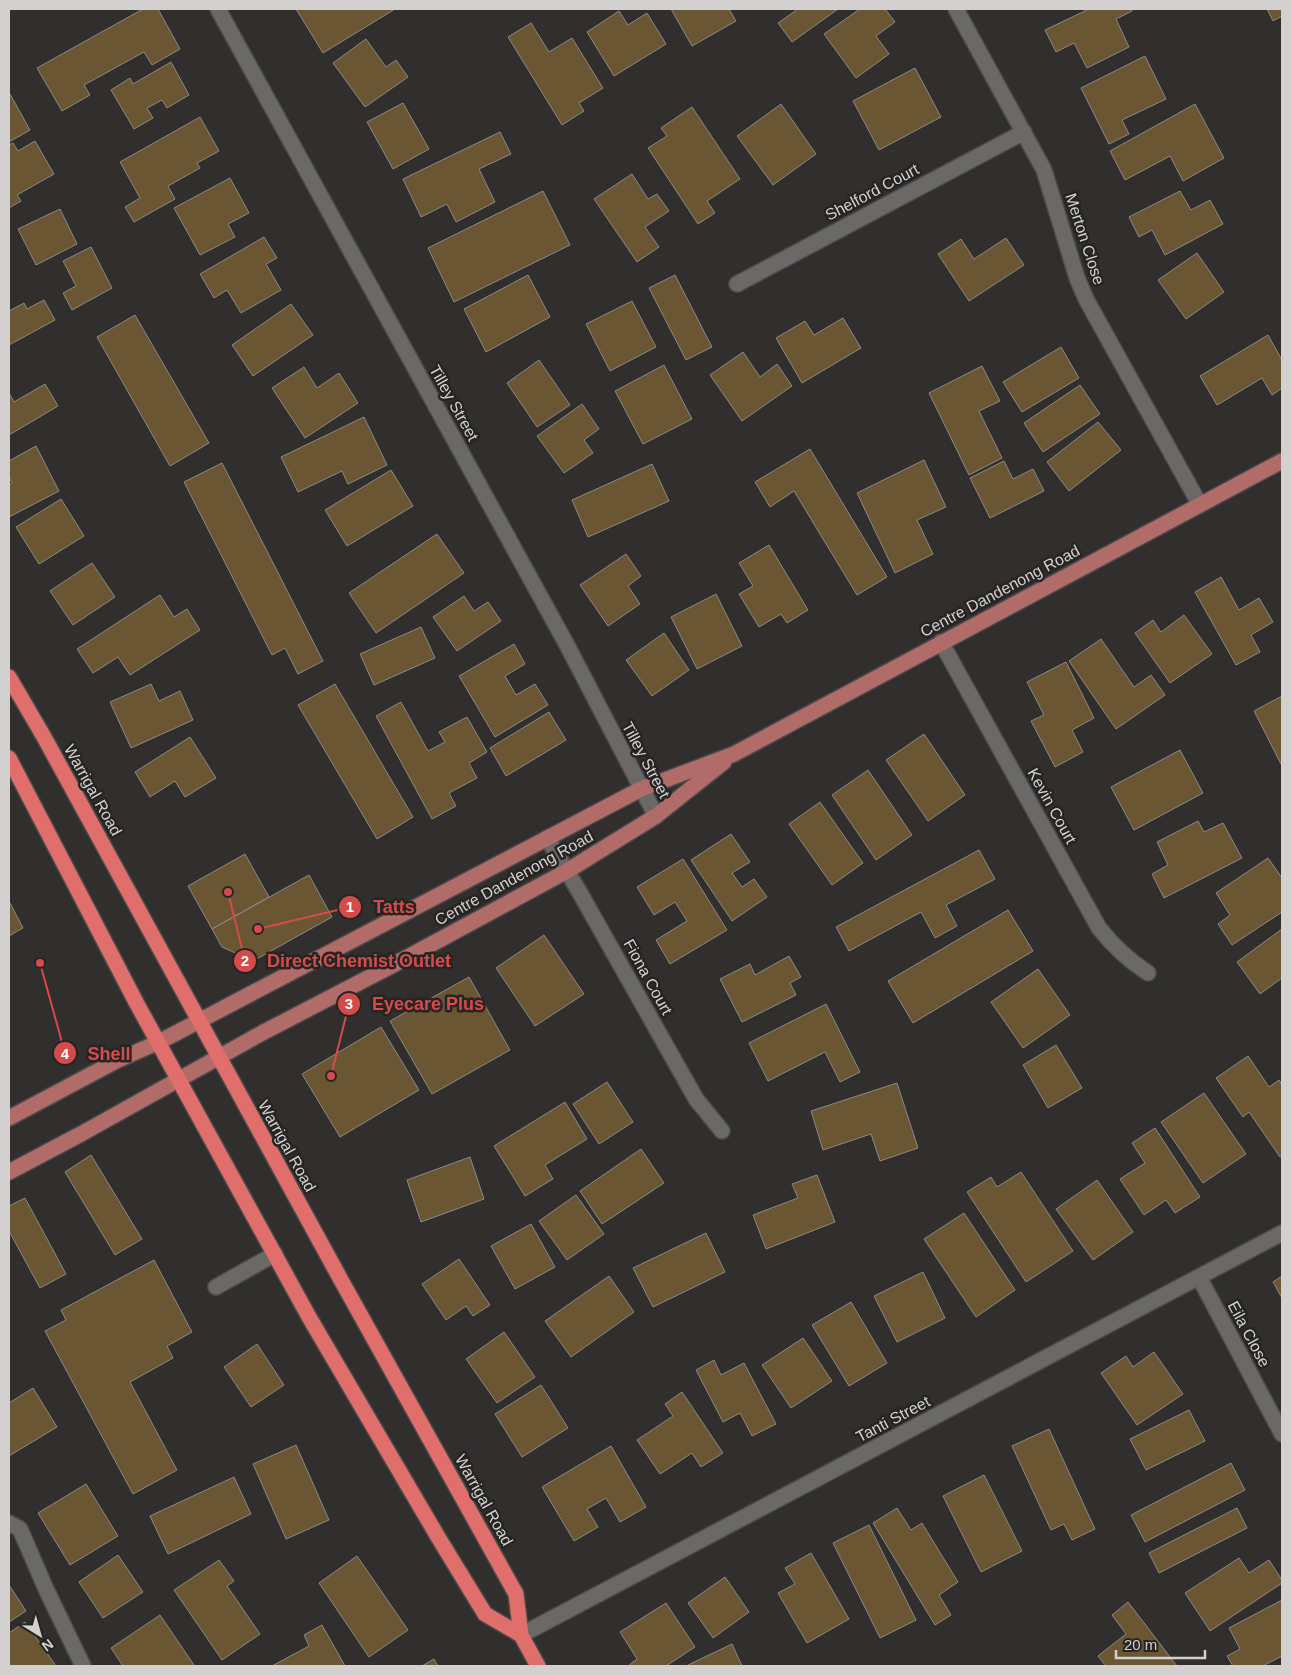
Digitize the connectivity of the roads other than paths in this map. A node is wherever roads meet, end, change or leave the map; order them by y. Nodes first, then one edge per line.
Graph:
1 (218, 9) edge
2 (956, 9) edge
3 (1024, 132) junction
4 (737, 284) dead end
5 (1282, 461) edge
6 (1200, 505) junction
7 (941, 642) junction
8 (9, 677) edge
9 (734, 754) junction
10 (9, 758) edge
11 (641, 789) junction
12 (656, 816) junction
13 (547, 838) junction
14 (567, 871) junction
15 (1148, 973) dead end
16 (200, 1020) junction
17 (158, 1042) junction
18 (219, 1056) junction
19 (180, 1079) junction
20 (9, 1118) edge
21 (722, 1130) dead end
22 (9, 1172) edge
23 (1282, 1233) edge
24 (275, 1254) junction
25 (1199, 1277) junction
26 (216, 1287) dead end
27 (1282, 1434) edge
28 (9, 1523) edge
29 (521, 1636) junction
30 (83, 1666) edge
31 (538, 1666) edge

1 - 11 street, Tilley Street
2 - 3 street, Merton Close
3 - 4 street, Shelford Court
3 - 6 street, Merton Close
5 - 6 main road, Centre Dandenong Road
6 - 7 main road, Centre Dandenong Road
7 - 9 main road, Centre Dandenong Road
7 - 15 street, Kevin Court
8 - 16 highway, Warrigal Road
9 - 11 main road, Centre Dandenong Road
9 - 12 main road, Centre Dandenong Road
10 - 17 highway, Warrigal Road
11 - 12 street, Tilley Street
11 - 13 main road, Centre Dandenong Road
12 - 14 main road, Centre Dandenong Road
13 - 14 street, Fiona Court
13 - 16 main road, Centre Dandenong Road
14 - 18 main road, Centre Dandenong Road
14 - 21 street, Fiona Court
16 - 17 main road, Centre Dandenong Road
16 - 18 highway, Warrigal Road
17 - 19 highway, Warrigal Road
17 - 20 main road, Centre Dandenong Road
18 - 19 main road, Centre Dandenong Road
18 - 29 highway, Warrigal Road
19 - 22 main road, Centre Dandenong Road
19 - 24 highway, Warrigal Road
23 - 25 street, Tanti Street
24 - 26 street
24 - 29 highway, Warrigal Road
25 - 27 street, Eila Close
25 - 29 street, Tanti Street
28 - 30 street
29 - 31 highway, Warrigal Road

